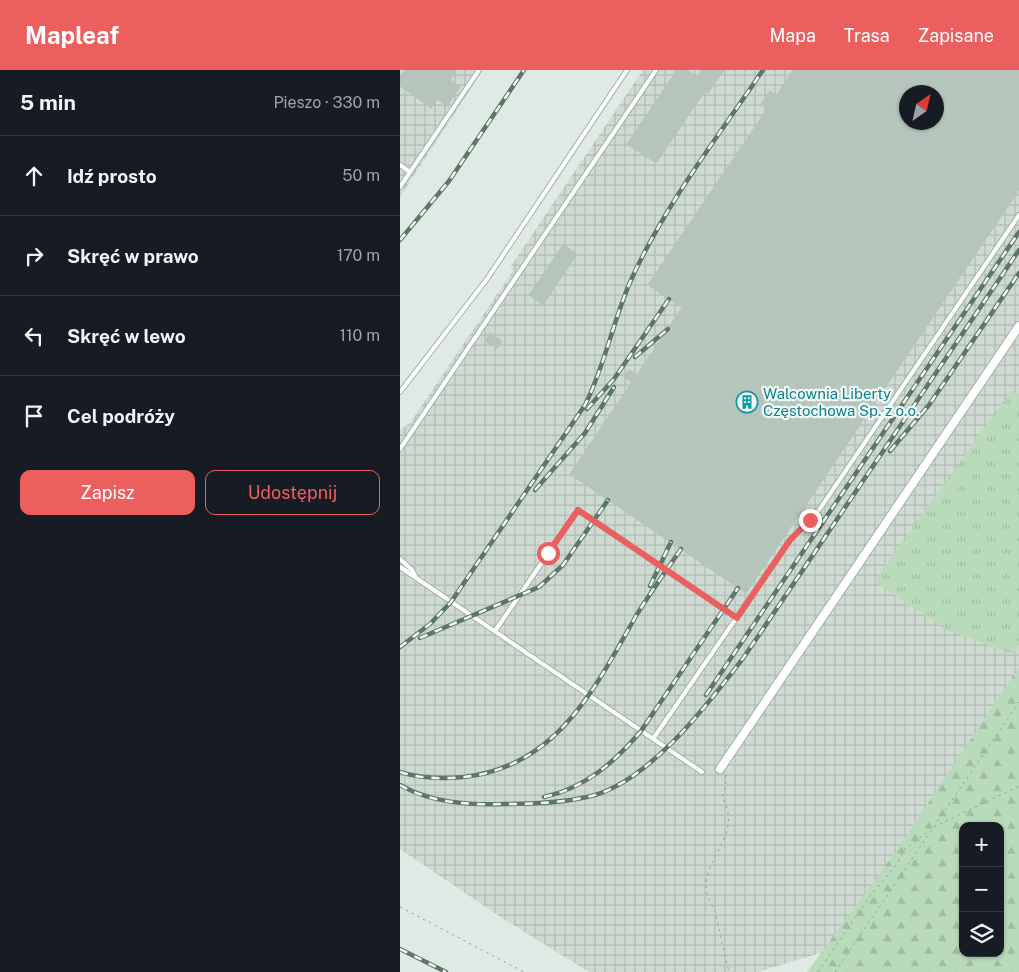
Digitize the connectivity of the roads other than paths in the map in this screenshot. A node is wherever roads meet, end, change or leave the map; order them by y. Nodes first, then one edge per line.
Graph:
1 (479, 70) edge
2 (627, 70) edge
3 (656, 70) edge
4 (400, 164) edge
5 (410, 172) junction
6 (400, 187) edge
7 (1019, 215) edge
8 (1019, 326) edge
9 (400, 392) edge
10 (409, 436) junction
11 (400, 440) edge
12 (400, 449) edge
13 (400, 560) edge
14 (400, 567) edge
15 (416, 578) junction
16 (737, 618) junction
17 (495, 631) junction
18 (653, 739) junction
19 (720, 770) road end
20 (702, 772) dead end

1 - 5 lane
2 - 9 lane
3 - 10 lane
4 - 5 lane
5 - 6 lane
7 - 16 lane
8 - 19 street
10 - 11 lane
10 - 12 lane
13 - 15 lane
14 - 15 lane
15 - 17 lane
16 - 17 lane
16 - 18 lane
17 - 18 lane
18 - 20 lane

